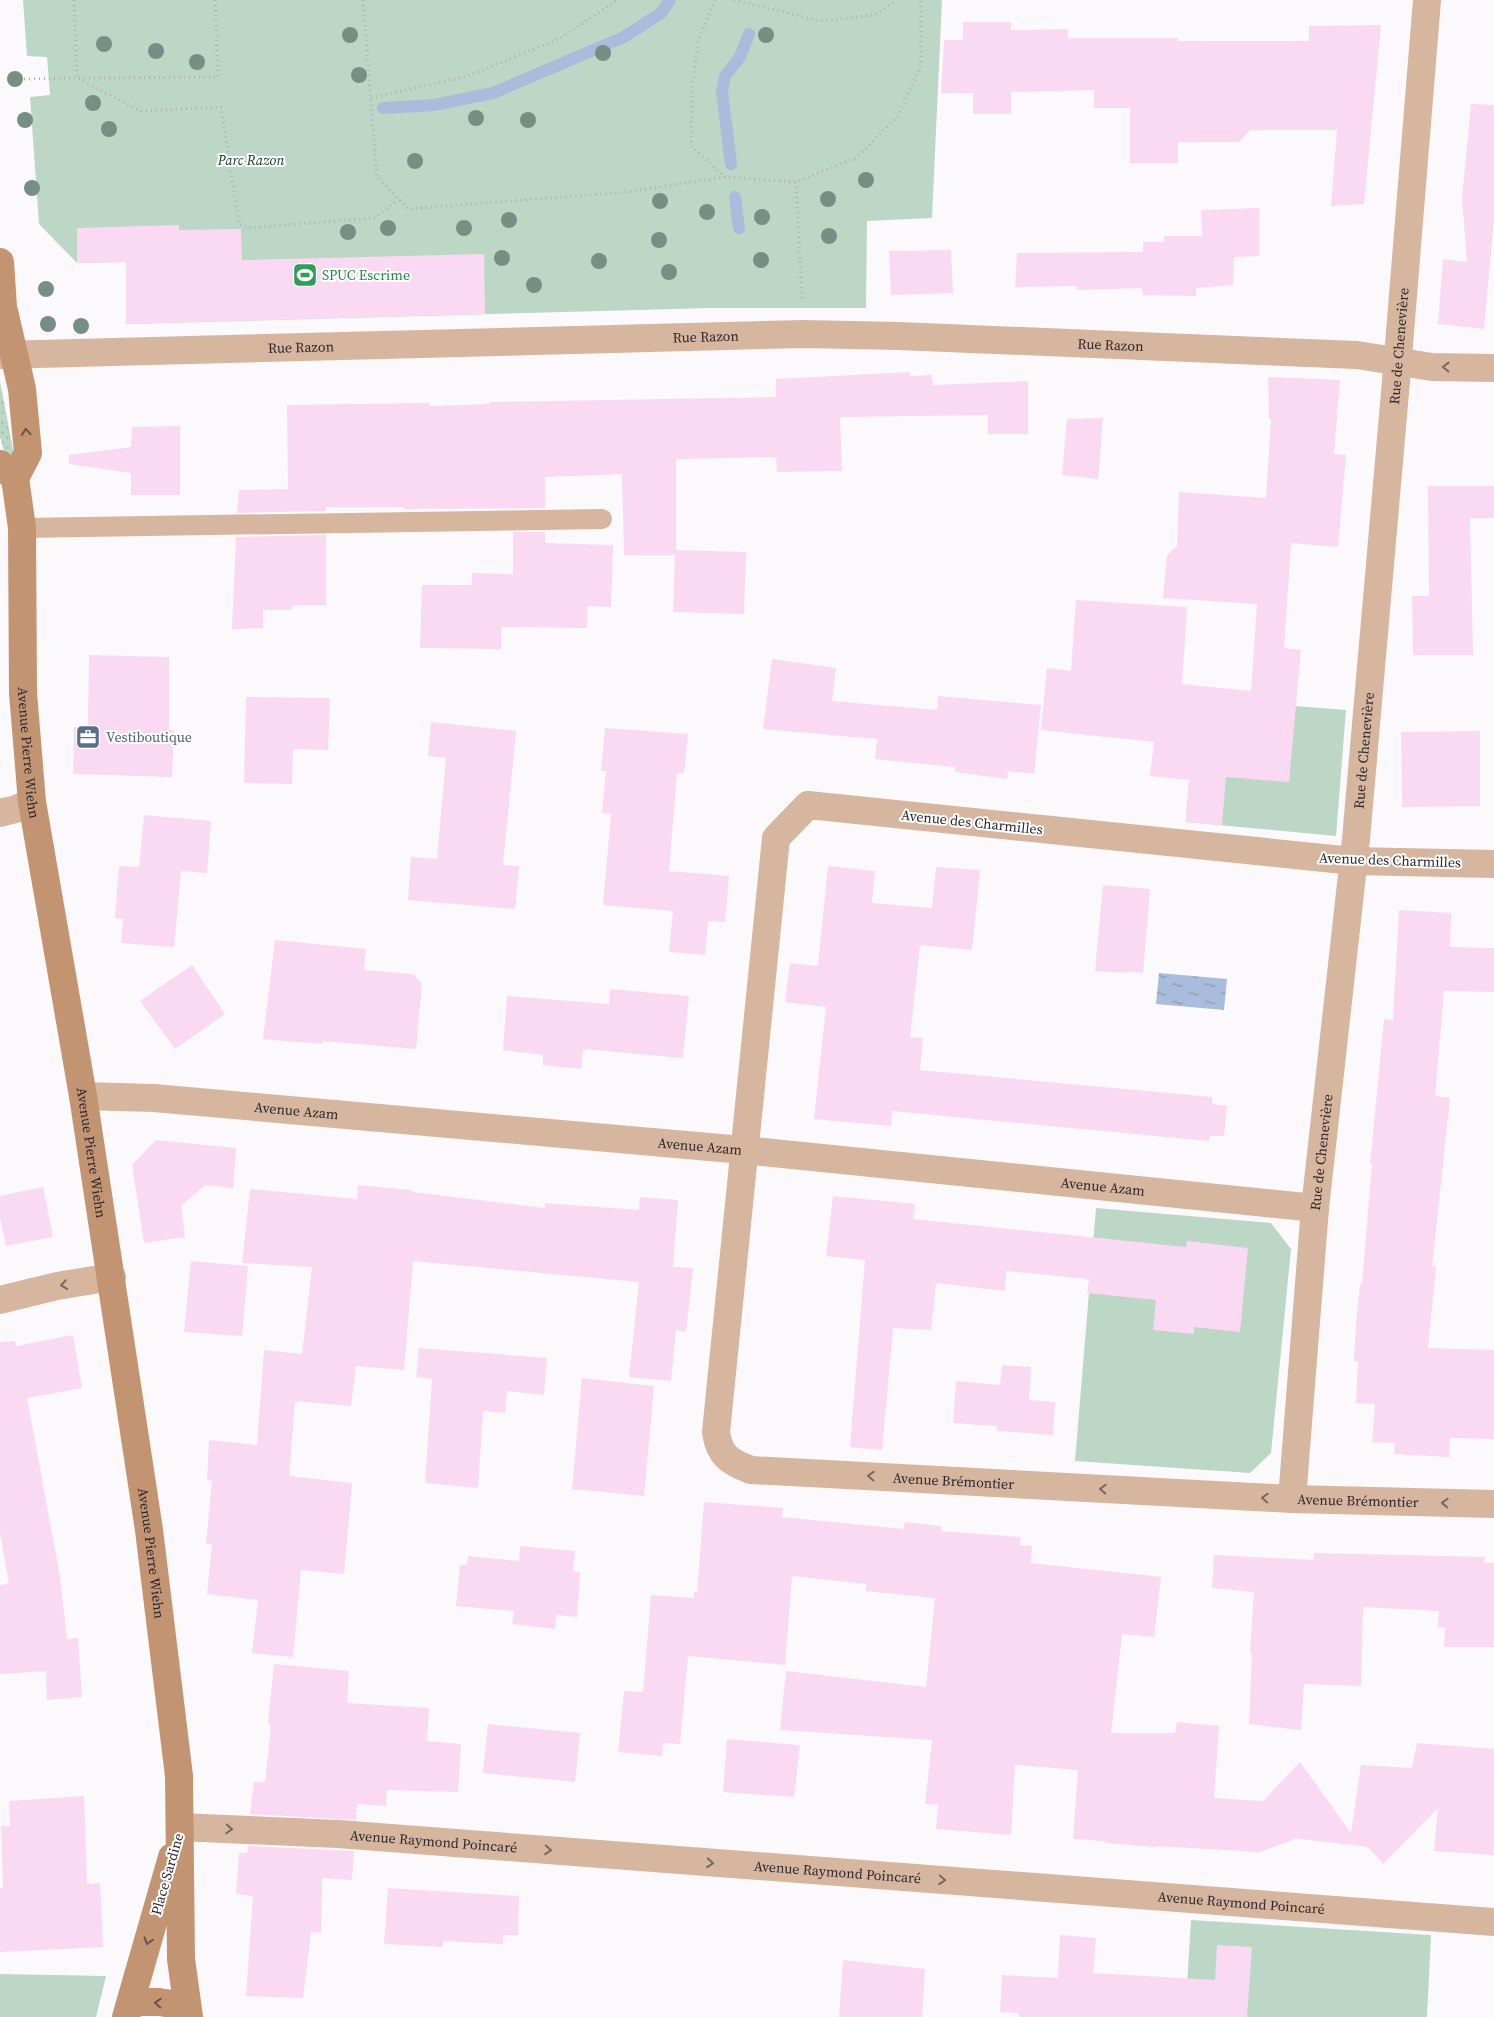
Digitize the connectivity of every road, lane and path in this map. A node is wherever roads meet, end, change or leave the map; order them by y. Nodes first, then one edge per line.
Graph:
1 (74, 0) edge
2 (215, 0) edge
3 (363, 0) edge
4 (617, 0) edge
5 (715, 0) edge
6 (734, 0) edge
7 (897, 0) edge
8 (921, 0) edge
9 (1427, 0) edge
10 (77, 78) junction
11 (19, 79) dead end
12 (370, 98) junction
13 (725, 177) junction
14 (796, 182) junction
15 (398, 200) junction
16 (0, 262) edge
17 (804, 334) junction
18 (7, 354) edge
19 (1398, 361) junction
20 (1494, 368) edge
21 (8, 471) edge
22 (602, 519) dead end
23 (22, 528) junction
24 (32, 802) junction
25 (0, 813) edge
26 (1354, 861) junction
27 (1494, 864) edge
28 (83, 1096) junction
29 (743, 1150) junction
30 (1315, 1208) junction
31 (112, 1277) junction
32 (0, 1300) edge
33 (1292, 1499) junction
34 (1494, 1504) edge
35 (180, 1827) junction
36 (1494, 1922) edge
37 (128, 2010) edge
38 (188, 2011) edge

1 - 10 path
2 - 10 path
3 - 12 path
4 - 12 path
5 - 13 path
6 - 7 path
8 - 14 path
9 - 19 street, Rue de Chenevière
10 - 11 path
10 - 15 path
12 - 15 path
13 - 14 path
13 - 15 path
14 - 17 path
16 - 18 street, Avenue Pierre Wiehn
17 - 18 street, Rue Razon
17 - 19 street, Rue Razon
21 -> 18 street, Avenue Pierre Wiehn
20 -> 19 street, Rue Razon
19 - 26 street, Rue de Chenevière
21 - 23 street, Avenue Pierre Wiehn
22 - 23 lane
23 - 24 street, Avenue Pierre Wiehn
24 - 25 street
24 - 28 street, Avenue Pierre Wiehn
26 - 27 street, Avenue des Charmilles
26 - 29 street, Avenue des Charmilles
26 - 30 street, Rue de Chenevière
28 - 29 street, Avenue Azam
28 - 31 street, Avenue Pierre Wiehn
29 - 30 street, Avenue Azam
33 -> 29 street, Avenue Brémontier
30 - 33 street, Rue de Chenevière
31 -> 32 street
31 - 35 street, Avenue Pierre Wiehn
34 -> 33 street, Avenue Brémontier
35 -> 36 street, Avenue Raymond Poincaré
35 -> 37 street, Place Sardine
35 - 38 street, Place Sardine
38 -> 37 street, Place Sardine

